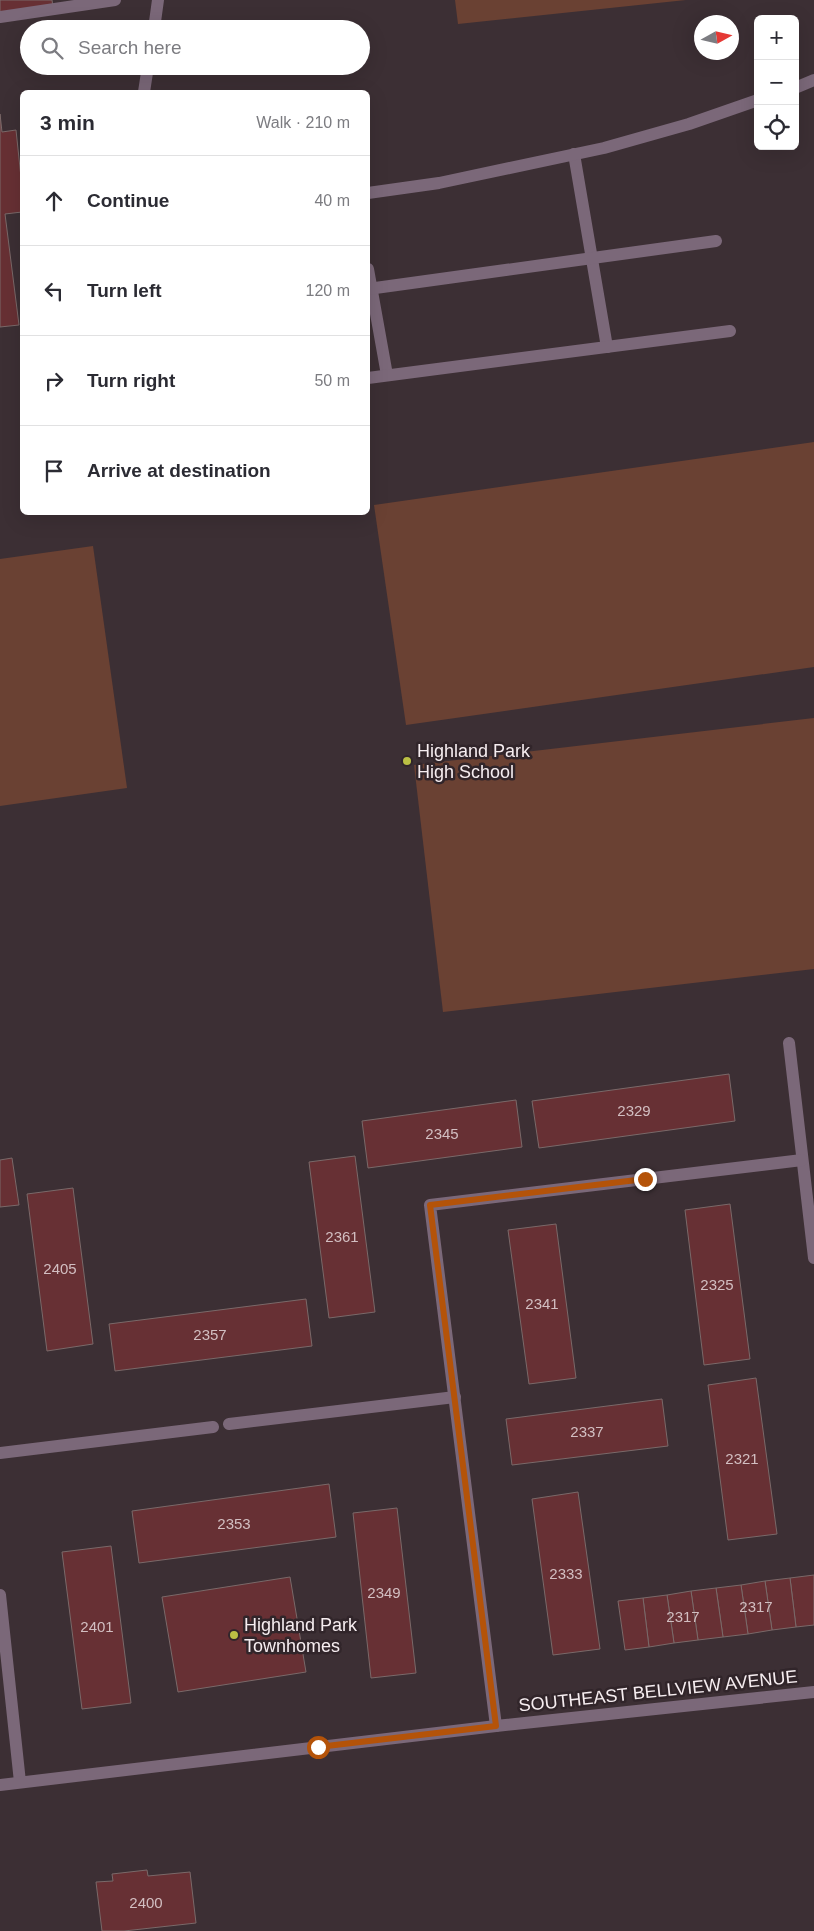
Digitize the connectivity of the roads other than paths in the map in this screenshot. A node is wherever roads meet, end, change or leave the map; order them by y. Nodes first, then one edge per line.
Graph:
1 (114, 0) edge
2 (158, 0) edge
3 (92, 2) edge
4 (0, 17) edge
5 (155, 20) edge
6 (147, 75) edge
7 (814, 80) edge
8 (799, 86) edge
9 (144, 90) edge
10 (754, 101) edge
11 (574, 154) junction
12 (370, 193) edge
13 (716, 241) dead end
14 (591, 258) junction
15 (370, 289) edge
16 (370, 294) edge
17 (730, 331) dead end
18 (607, 347) junction
19 (387, 375) junction
20 (370, 378) edge
21 (789, 1043) dead end
22 (802, 1160) junction
23 (814, 1258) edge
24 (454, 1397) junction
25 (229, 1424) dead end
26 (213, 1427) dead end
27 (0, 1453) edge
28 (0, 1595) edge
29 (814, 1692) edge
30 (496, 1726) junction
31 (20, 1782) junction
32 (0, 1785) edge

1 - 3 street
2 - 5 street
3 - 4 street
6 - 9 street
7 - 8 street
10 - 11 street
11 - 12 street
11 - 14 street
13 - 14 street
14 - 15 street
14 - 18 street
16 - 19 street
17 - 18 street
18 - 19 street
19 - 20 street
21 - 22 street
22 - 23 street
22 - 24 street
24 - 25 street
24 - 30 street
26 - 27 street
28 - 31 street
29 - 30 street, SOUTHEAST BELLVIEW AVENUE
30 - 31 street, SOUTHEAST BELLVIEW AVENUE
31 - 32 street, SOUTHEAST BELLVIEW AVENUE

